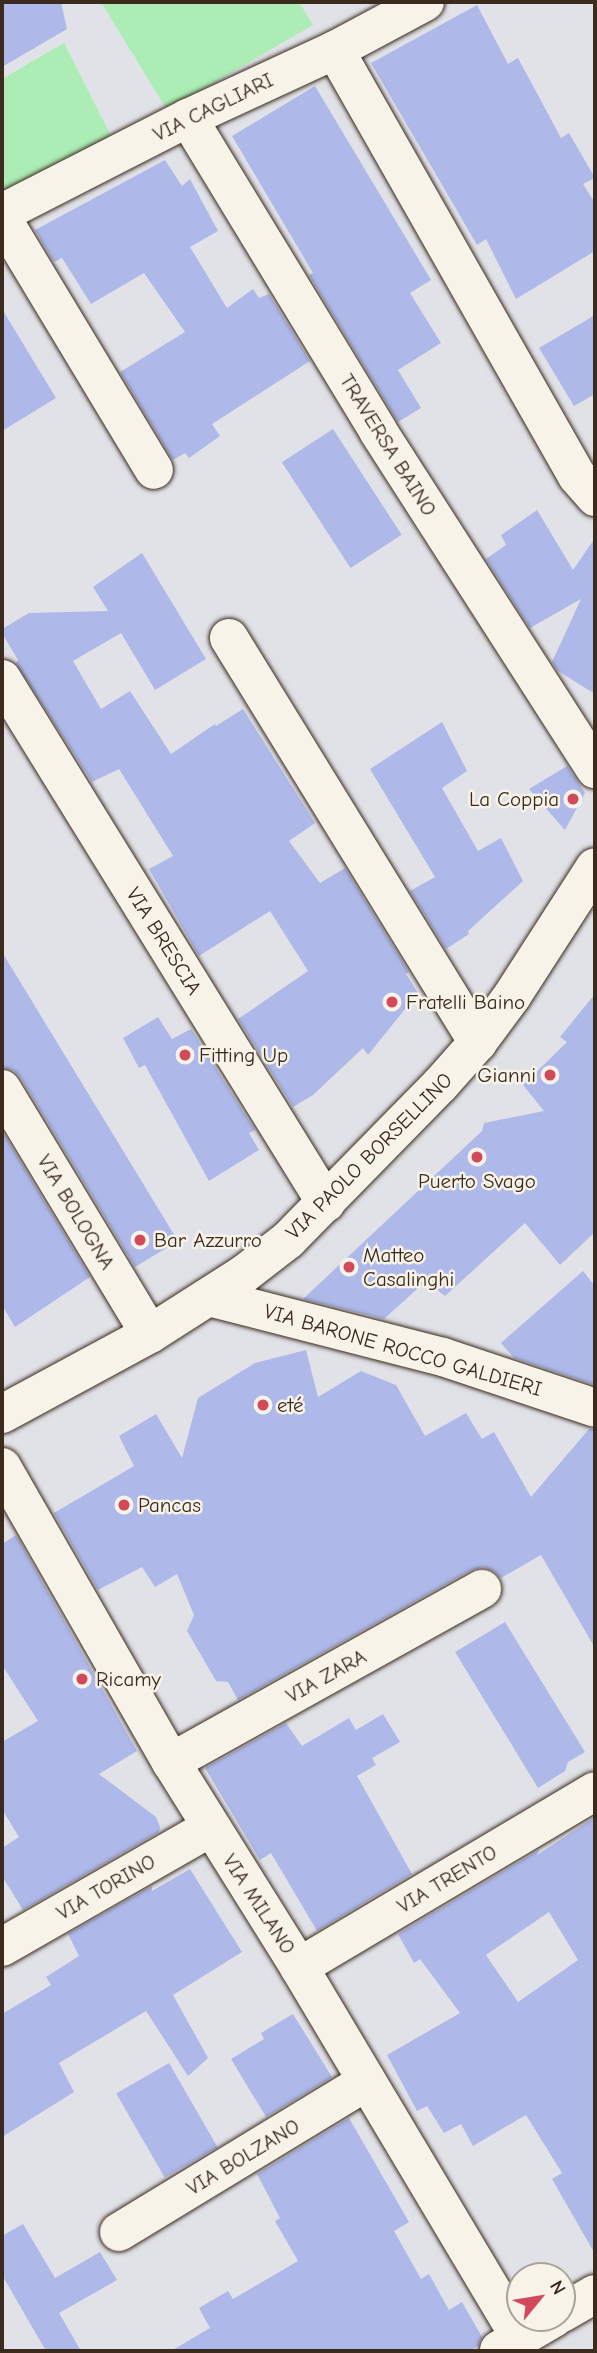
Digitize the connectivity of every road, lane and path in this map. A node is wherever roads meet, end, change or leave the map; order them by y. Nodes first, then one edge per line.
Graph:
1 (425, 2) edge
2 (335, 50) junction
3 (188, 118) junction
4 (2, 215) edge
5 (155, 470) dead end
6 (595, 497) edge
7 (229, 638) dead end
8 (2, 679) edge
9 (595, 769) edge
10 (595, 867) edge
11 (478, 1042) junction
12 (2, 1089) edge
13 (326, 1203) junction
14 (209, 1297) junction
15 (150, 1334) junction
16 (595, 1408) edge
17 (2, 1414) edge
18 (2, 1467) edge
19 (482, 1589) dead end
20 (171, 1762) junction
21 (595, 1791) edge
22 (210, 1828) junction
23 (2, 1947) edge
24 (299, 1967) junction
25 (367, 2081) junction
26 (119, 2232) dead end
27 (595, 2294) edge
28 (576, 2305) edge
29 (531, 2332) edge
30 (509, 2345) edge

1 - 2 street, VIA CAGLIARI
2 - 3 street, VIA CAGLIARI
2 - 6 street
3 - 4 street, VIA CAGLIARI
3 - 9 street, TRAVERSA BAINO
4 - 5 street
7 - 11 street
8 - 13 street, VIA BRESCIA
10 - 11 street, VIA PAOLO BORSELLINO
11 - 13 street, VIA PAOLO BORSELLINO
12 - 15 street, VIA BOLOGNA
13 - 14 street, VIA PAOLO BORSELLINO
14 - 15 street, VIA PAOLO BORSELLINO
14 - 16 street, VIA BARONE ROCCO GALDIERI
15 - 17 street, VIA PAOLO BORSELLINO
18 - 20 street, VIA MILANO
19 - 20 street, VIA ZARA
20 - 22 street, VIA MILANO
21 - 24 street, VIA TRENTO
22 - 23 street, VIA TORINO
22 - 24 street, VIA MILANO
24 - 25 street, VIA MILANO
25 - 26 street, VIA BOLZANO
25 - 30 street, VIA MILANO
27 - 28 street
29 - 30 street

